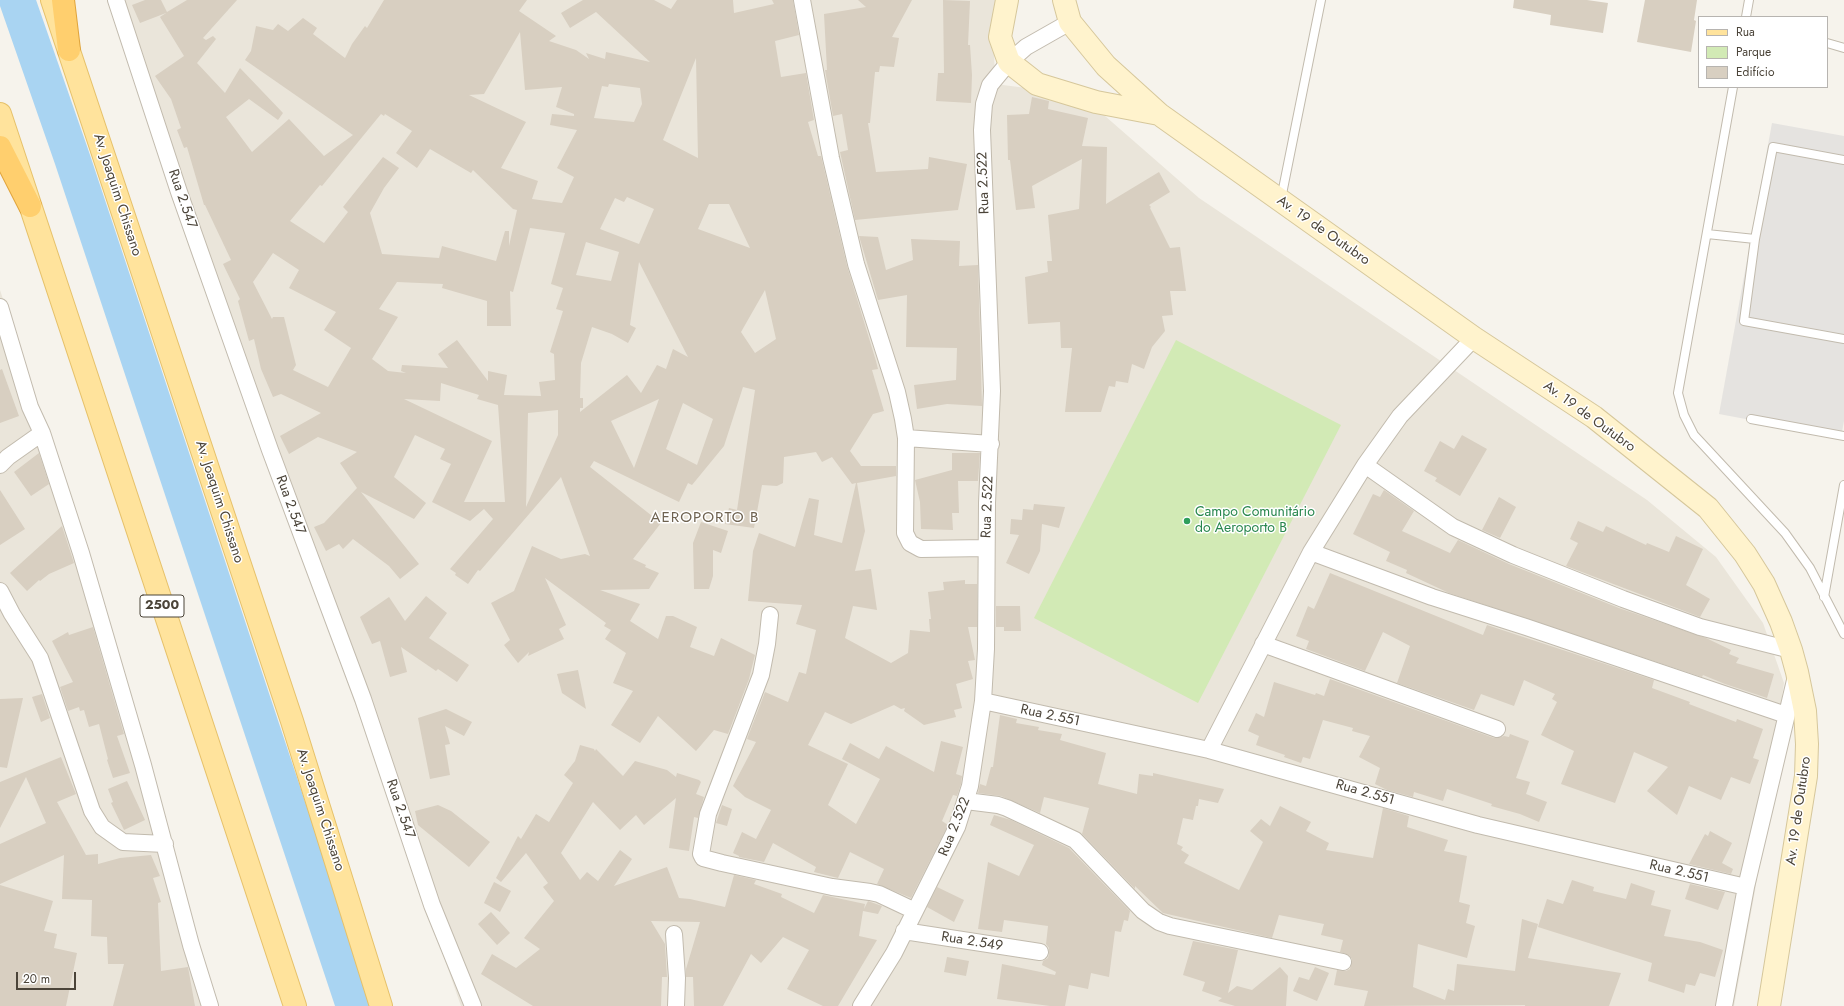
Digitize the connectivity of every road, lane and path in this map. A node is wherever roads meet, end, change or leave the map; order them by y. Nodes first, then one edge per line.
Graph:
1 (52, 0) edge
2 (63, 0) edge
3 (116, 0) edge
4 (802, 0) edge
5 (1007, 0) edge
6 (1064, 0) edge
7 (1321, 0) edge
8 (1749, 0) edge
9 (1746, 16) edge
10 (1070, 22) junction
11 (1828, 42) edge
12 (1844, 48) edge
13 (70, 50) junction
14 (1009, 62) junction
15 (1733, 88) edge
16 (0, 114) edge
17 (1159, 114) junction
18 (0, 147) edge
19 (1844, 160) edge
20 (1281, 202) junction
21 (30, 206) junction
22 (1707, 234) junction
23 (1755, 239) junction
24 (0, 307) edge
25 (1474, 338) junction
26 (1844, 339) edge
27 (1751, 419) dead end
28 (42, 433) junction
29 (1844, 436) edge
30 (906, 438) junction
31 (991, 444) junction
32 (0, 465) edge
33 (1365, 465) junction
34 (1844, 485) edge
35 (986, 548) junction
36 (1311, 552) junction
37 (0, 591) edge
38 (1824, 597) junction
39 (6, 613) edge
40 (770, 615) dead end
41 (1844, 634) edge
42 (1262, 644) junction
43 (1791, 650) junction
44 (1797, 672) junction
45 (983, 701) junction
46 (1786, 715) junction
47 (1498, 729) dead end
48 (1209, 750) junction
49 (966, 801) junction
50 (165, 844) junction
51 (1746, 887) junction
52 (915, 911) junction
53 (904, 931) junction
54 (674, 934) dead end
55 (1040, 952) dead end
56 (1343, 962) dead end
57 (210, 1006) edge
58 (295, 1006) edge
59 (381, 1006) edge
60 (473, 1006) edge
61 (676, 1006) edge
62 (862, 1006) edge
63 (1724, 1006) edge
64 (1769, 1006) edge

1 - 13 main road, Av. Joaquim Chissano
2 - 13 highway
3 - 60 street, Rua 2.547
4 - 30 street
5 - 14 street
6 - 10 street, Av. 19 de Outubro
7 - 20 lane
8 - 9 lane
10 - 14 street, Rua 2.522
10 - 17 street, Av. 19 de Outubro
11 - 12 lane
13 - 59 main road, Av. Joaquim Chissano
14 - 17 street
14 - 31 street, Rua 2.522
15 - 22 lane
16 - 21 main road
17 - 20 street, Av. 19 de Outubro
18 - 21 highway
19 - 23 lane
20 - 25 street, Av. 19 de Outubro
21 - 58 main road, 2500
22 - 23 lane
22 - 38 lane
23 - 26 lane
24 - 28 street
25 - 33 street
25 - 43 street, Av. 19 de Outubro
27 - 29 lane
28 - 32 street
28 - 50 street
30 - 31 street
30 - 35 street
31 - 35 street, Rua 2.522
33 - 36 street
33 - 43 street
34 - 38 lane
35 - 45 street, Rua 2.522
36 - 42 street
36 - 46 street
37 - 39 street
38 - 41 lane
39 - 50 street
40 - 52 street
42 - 47 street
42 - 48 street
43 - 44 street, Av. 19 de Outubro
44 - 46 street
44 - 64 street, Av. 19 de Outubro
45 - 48 street, Rua 2.551
45 - 49 street, Rua 2.522
46 - 51 street
48 - 51 street, Rua 2.551
49 - 52 street, Rua 2.522
49 - 56 street
50 - 57 street
51 - 63 street
52 - 53 street, Rua 2.522
53 - 55 street, Rua 2.549
53 - 62 street, Rua 2.522
54 - 61 street

